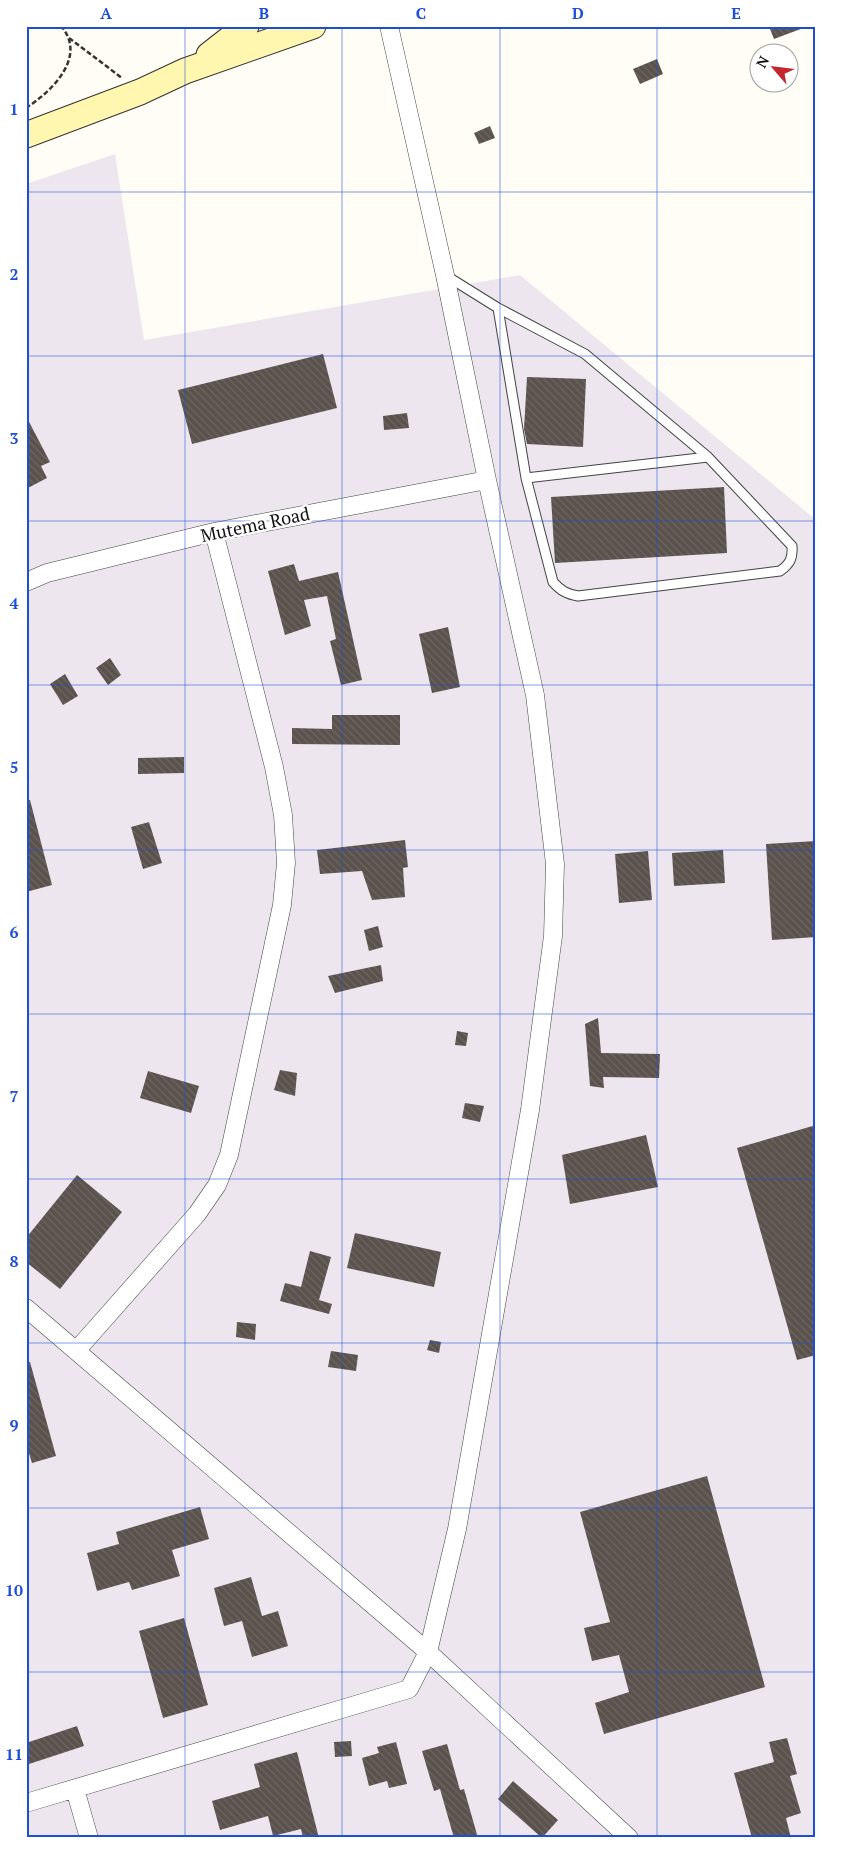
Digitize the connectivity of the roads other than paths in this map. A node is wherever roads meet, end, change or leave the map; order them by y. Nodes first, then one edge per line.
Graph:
1 (246, 26) edge
2 (313, 26) edge
3 (389, 26) edge
4 (185, 72) junction
5 (26, 135) edge
6 (445, 275) junction
7 (498, 308) junction
8 (708, 457) junction
9 (526, 478) junction
10 (487, 480) junction
11 (214, 532) junction
12 (26, 582) edge
13 (26, 1308) edge
14 (76, 1351) junction
15 (428, 1652) junction
16 (75, 1789) junction
17 (26, 1803) edge
18 (89, 1838) edge
19 (629, 1838) edge

1 - 4 main road
2 - 4 main road
3 - 6 street
4 - 5 main road
6 - 7 lane
6 - 10 street
7 - 8 lane
7 - 9 lane
8 - 9 lane
8 - 9 lane
10 - 11 street, Mutema Road
10 - 15 street
11 - 12 street, Mutema Road
11 - 14 street
13 - 14 street
14 - 15 street
15 - 16 street
15 - 19 street
16 - 17 street
16 - 18 street

